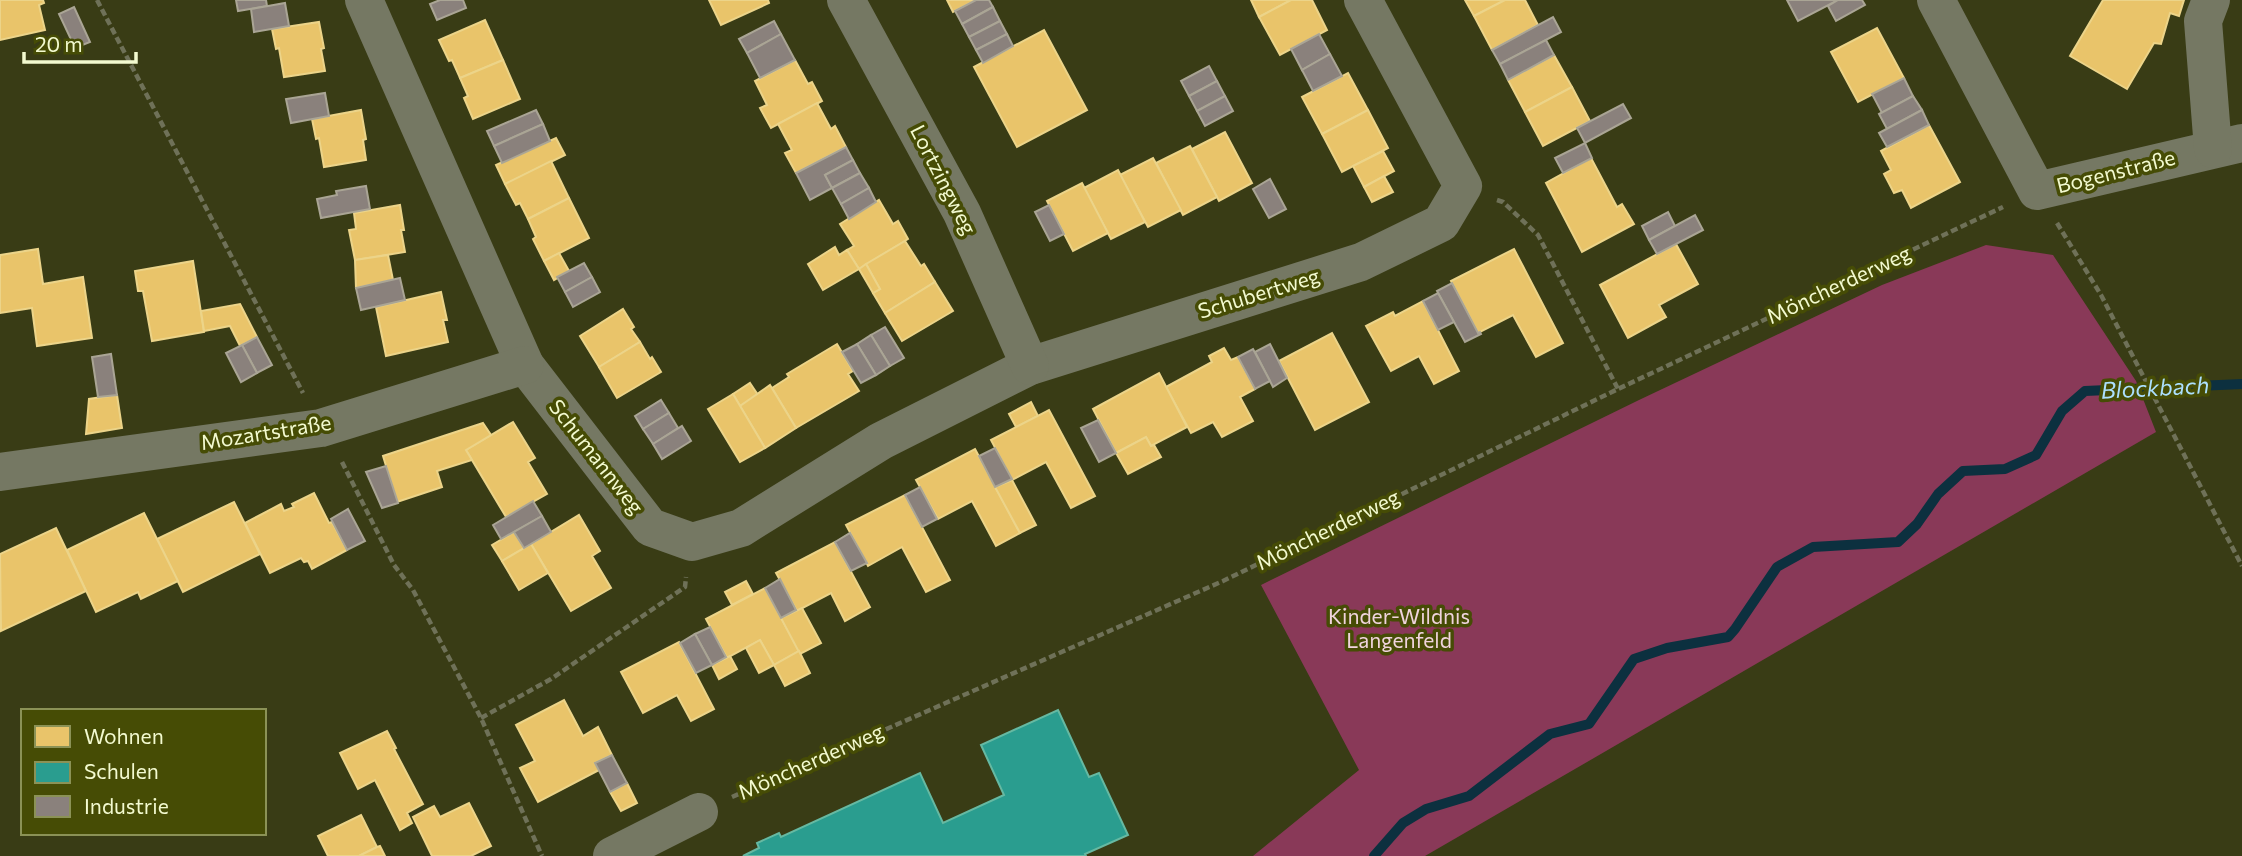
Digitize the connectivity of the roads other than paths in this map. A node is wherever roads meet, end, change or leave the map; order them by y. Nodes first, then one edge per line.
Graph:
1 (364, 0) edge
2 (846, 0) edge
3 (1363, 0) edge
4 (1936, 0) edge
5 (2211, 0) edge
6 (2227, 146) edge
7 (525, 365) junction
8 (1030, 366) junction
9 (0, 472) edge
10 (699, 812) road end
11 (612, 856) edge

1 - 7 street, Schumannweg
2 - 8 street, Lortzingweg
3 - 8 street, Schubertweg
4 - 6 street, Bogenstraße
5 - 6 street
7 - 8 street, Schumannweg
7 - 9 street, Mozartstraße
10 - 11 street

